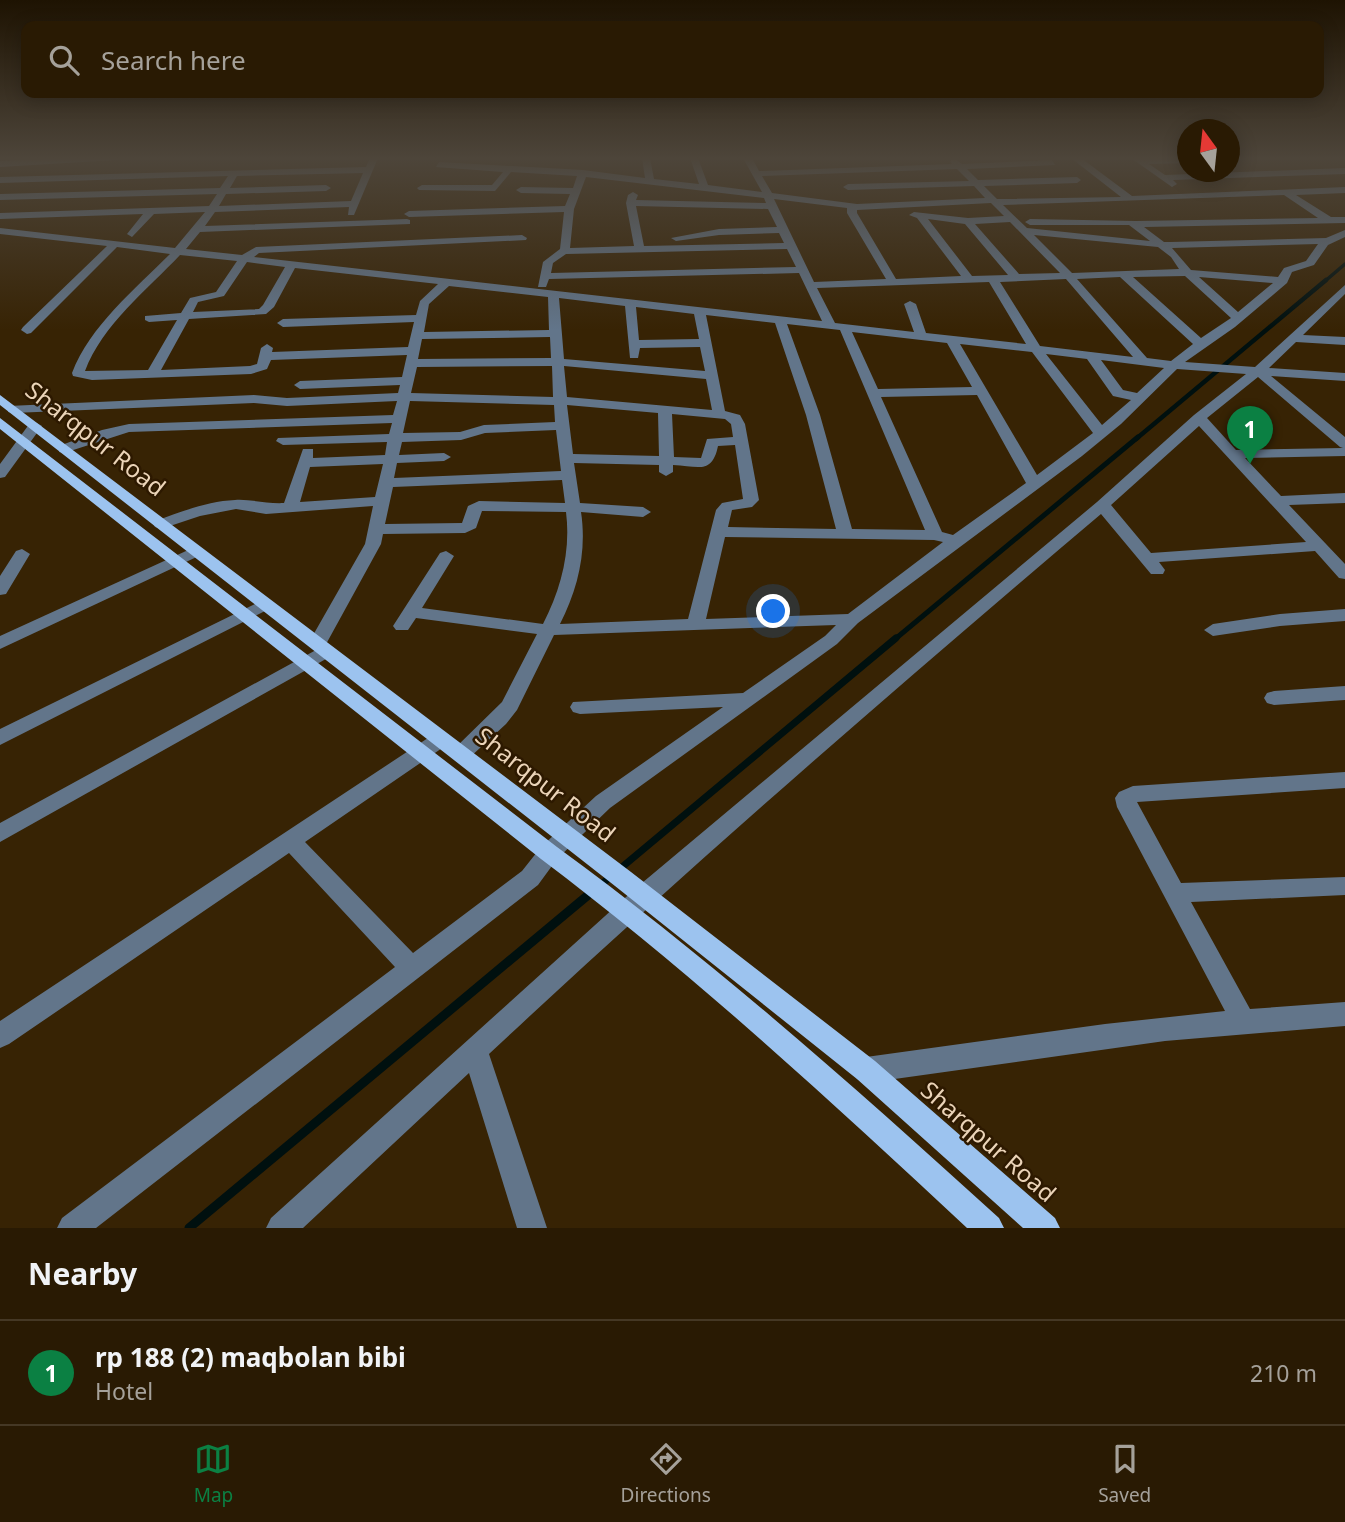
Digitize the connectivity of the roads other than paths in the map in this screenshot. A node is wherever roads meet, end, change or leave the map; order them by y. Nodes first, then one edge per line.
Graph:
1 (21, 215) edge
2 (147, 215) edge
3 (207, 215) edge
4 (350, 215) edge
5 (456, 215) edge
6 (568, 215) edge
7 (633, 215) edge
8 (777, 215) edge
9 (853, 215) edge
10 (1008, 215) edge
11 (1092, 215) edge
12 (1161, 215) dead end
13 (1265, 215) edge
14 (1322, 215) edge
15 (0, 216) edge
16 (408, 218) junction
17 (1329, 220) junction
18 (1345, 220) edge
19 (968, 221) junction
20 (1098, 221) junction
21 (1273, 221) junction
22 (1171, 223) junction
23 (347, 224) junction
24 (1017, 224) junction
25 (1133, 224) junction
26 (197, 229) junction
27 (784, 230) junction
28 (0, 231) edge
29 (132, 234) dead end
30 (1337, 237) edge
31 (522, 238) dead end
32 (401, 243) junction
33 (1158, 243) junction
34 (115, 244) junction
35 (639, 244) junction
36 (793, 246) junction
37 (177, 251) junction
38 (564, 251) junction
39 (244, 259) junction
40 (292, 264) junction
41 (1058, 265) junction
42 (1006, 266) junction
43 (804, 270) junction
44 (1187, 272) junction
45 (1123, 274) junction
46 (544, 276) junction
47 (1069, 276) junction
48 (1016, 278) junction
49 (993, 279) junction
50 (969, 280) junction
51 (1283, 281) junction
52 (447, 282) junction
53 (893, 282) junction
54 (811, 285) junction
55 (546, 293) junction
56 (1342, 294) edge
57 (630, 302) junction
58 (910, 304) dead end
59 (699, 310) junction
60 (184, 317) junction
61 (149, 318) dead end
62 (421, 318) junction
63 (1238, 318) junction
64 (779, 319) junction
65 (283, 323) dead end
66 (837, 326) junction
67 (27, 330) dead end
68 (556, 333) junction
69 (921, 335) junction
70 (1294, 338) junction
71 (951, 339) junction
72 (1345, 341) edge
73 (705, 343) junction
74 (1199, 343) junction
75 (633, 344) junction
76 (1038, 349) junction
77 (414, 350) junction
78 (1091, 356) junction
79 (558, 362) junction
80 (1144, 362) junction
81 (1179, 365) junction
82 (635, 371) junction
83 (1258, 371) junction
84 (152, 374) junction
85 (712, 376) junction
86 (1345, 377) edge
87 (409, 381) junction
88 (300, 385) dead end
89 (981, 391) junction
90 (873, 393) junction
91 (405, 397) junction
92 (1141, 398) junction
93 (562, 401) junction
94 (144, 404) junction
95 (664, 408) junction
96 (4, 410) edge
97 (719, 413) junction
98 (1199, 418) junction
99 (401, 419) junction
100 (35, 426) junction
101 (562, 426) junction
102 (129, 428) junction
103 (1101, 433) junction
104 (397, 438) junction
105 (283, 441) dead end
106 (741, 441) junction
107 (23, 442) junction
108 (311, 442) junction
109 (1345, 444) edge
110 (64, 449) junction
111 (1345, 452) edge
112 (1231, 454) junction
113 (444, 457) dead end
114 (567, 458) junction
115 (393, 459) junction
116 (304, 463) junction
117 (666, 467) junction
118 (0, 474) edge
119 (569, 475) junction
120 (387, 483) junction
121 (1034, 483) junction
122 (1345, 498) edge
123 (384, 501) junction
124 (1276, 501) junction
125 (1102, 505) junction
126 (571, 507) junction
127 (290, 508) junction
128 (643, 512) dead end
129 (162, 524) junction
130 (377, 528) junction
131 (718, 532) junction
132 (846, 535) junction
133 (945, 538) junction
134 (1323, 550) junction
135 (197, 551) junction
136 (1345, 553) edge
137 (22, 554) dead end
138 (446, 556) dead end
139 (177, 560) junction
140 (1345, 574) edge
141 (0, 590) edge
142 (265, 604) junction
143 (245, 614) junction
144 (1345, 615) edge
145 (852, 619) junction
146 (696, 623) junction
147 (548, 630) junction
148 (1213, 630) dead end
149 (0, 643) edge
150 (322, 648) junction
151 (306, 663) junction
152 (1345, 693) edge
153 (1274, 698) dead end
154 (750, 699) junction
155 (580, 707) dead end
156 (0, 738) edge
157 (441, 739) junction
158 (420, 753) junction
159 (461, 754) junction
160 (1345, 780) edge
161 (0, 833) edge
162 (290, 840) junction
163 (570, 841) junction
164 (552, 856) junction
165 (1345, 886) edge
166 (1175, 893) junction
167 (625, 895) junction
168 (412, 969) junction
169 (1345, 1014) edge
170 (1242, 1019) junction
171 (0, 1036) edge
172 (474, 1049) junction
173 (866, 1070) junction
174 (72, 1228) edge
175 (281, 1228) edge
176 (532, 1228) edge
177 (989, 1228) edge
178 (1045, 1228) edge

1 - 15 street
2 - 29 street
3 - 26 street
4 - 23 street
5 - 16 street
6 - 38 street
7 - 35 street
8 - 27 street
9 - 53 street
10 - 24 street
11 - 20 street
12 - 22 street
13 - 21 street
14 - 17 street
16 - 23 street
16 - 32 street
17 - 18 street
17 - 21 street
19 - 24 street
19 - 42 street
19 - 50 street
20 - 24 street
20 - 25 street
21 - 22 street
22 - 25 street
23 - 26 street
24 - 33 street
24 - 41 street
25 - 33 street
26 - 37 street
27 - 35 street
27 - 36 street
28 - 34 street
30 - 33 street
30 - 51 street
31 - 32 street
32 - 39 street
33 - 44 street
34 - 37 street
34 - 67 street
35 - 36 street
35 - 38 street
36 - 43 street
37 - 39 street
37 - 84 street
38 - 46 street
39 - 40 street
39 - 60 street
40 - 52 street
40 - 60 street
41 - 42 street
41 - 47 street
42 - 48 street
43 - 46 street
43 - 54 street
44 - 45 street
44 - 51 street
44 - 63 street
45 - 47 street
45 - 74 street
46 - 55 street
47 - 48 street
47 - 80 street
48 - 49 street
49 - 50 street
49 - 76 street
50 - 53 street
51 - 63 street
52 - 55 street
52 - 62 street
53 - 54 street
54 - 66 street
55 - 57 street
55 - 68 street
56 - 70 street
57 - 59 street
57 - 75 street
58 - 69 street
59 - 64 street
59 - 73 street
60 - 61 street
60 - 84 street
62 - 65 street
62 - 77 street
63 - 74 street
64 - 66 street
64 - 132 street
66 - 69 street
66 - 90 street
68 - 77 street
68 - 79 street
69 - 71 street
70 - 72 street
70 - 83 street
71 - 76 street
71 - 89 street
73 - 75 street
73 - 85 street
74 - 81 street
75 - 82 street
76 - 78 street
76 - 103 street
77 - 79 street
77 - 84 street
77 - 87 street
78 - 80 street
78 - 92 street
79 - 82 street
79 - 93 street
80 - 81 street
81 - 83 street
81 - 92 street
82 - 85 street
83 - 86 street
83 - 98 street
83 - 109 street
85 - 97 street
87 - 88 street
87 - 91 street
89 - 90 street
89 - 121 street
90 - 133 street
91 - 93 street
91 - 94 street
91 - 99 street
92 - 103 street
93 - 95 street
93 - 101 street
94 - 96 street
94 - 102 street
95 - 97 street
95 - 117 street
96 - 100 main road, Sharqpur Road
96 - 107 main road, Sharqpur Road
97 - 106 street
98 - 112 street
98 - 125 street
99 - 102 street
99 - 104 street
100 - 107 street
100 - 110 main road, Sharqpur Road
101 - 104 street
101 - 114 street
102 - 110 street
103 - 121 street
104 - 108 street
104 - 115 street
105 - 108 street
106 - 117 street
106 - 131 street
107 - 118 street
107 - 139 main road, Sharqpur Road
108 - 116 street
110 - 129 main road, Sharqpur Road
111 - 112 street
112 - 124 street
113 - 115 street
114 - 117 street
114 - 119 street
115 - 116 street
115 - 120 street
116 - 127 street
119 - 120 street
119 - 126 street
120 - 123 street
121 - 133 street
122 - 124 street
123 - 127 street
123 - 130 street
124 - 134 street
125 - 134 street
125 - 167 street
126 - 128 street
126 - 130 street
126 - 147 street
127 - 129 street
129 - 135 main road, Sharqpur Road
130 - 150 street
131 - 132 street
131 - 146 street
132 - 133 street
133 - 145 street
134 - 136 street
134 - 140 street
135 - 139 street
135 - 142 main road, Sharqpur Road
137 - 141 street
138 - 147 street
139 - 143 main road, Sharqpur Road
139 - 149 street
142 - 143 street
142 - 150 main road, Sharqpur Road
143 - 151 main road, Sharqpur Road
143 - 156 street
144 - 148 street
145 - 146 street
145 - 154 street
146 - 147 street
147 - 159 street
150 - 151 street
150 - 157 main road, Sharqpur Road
151 - 158 main road, Sharqpur Road
151 - 161 street
152 - 153 street
154 - 155 street
154 - 163 street
157 - 158 street
157 - 159 main road, Sharqpur Road
158 - 162 street
158 - 164 main road, Sharqpur Road
159 - 163 main road, Sharqpur Road
160 - 166 street
162 - 168 street
162 - 171 street
163 - 164 street
163 - 167 main road, Sharqpur Road
164 - 167 main road, Sharqpur Road
164 - 168 street
165 - 166 street
166 - 170 street
167 - 172 street
167 - 173 main road, Sharqpur Road
167 - 177 main road, Sharqpur Road
168 - 174 street
169 - 170 street
170 - 173 street
172 - 175 street
172 - 176 street
173 - 178 main road, Sharqpur Road

